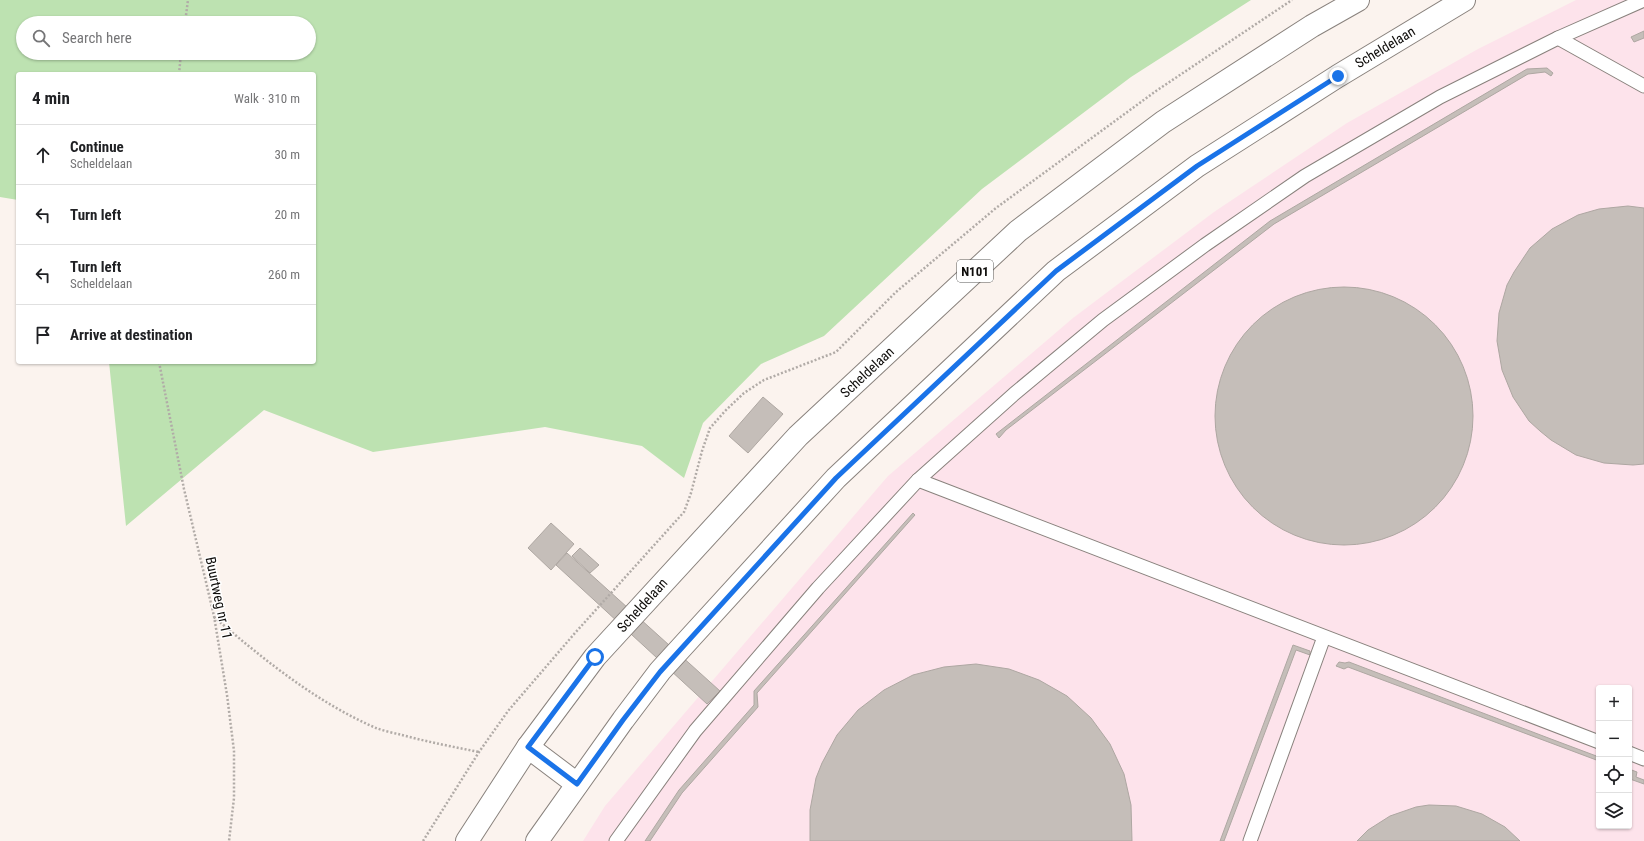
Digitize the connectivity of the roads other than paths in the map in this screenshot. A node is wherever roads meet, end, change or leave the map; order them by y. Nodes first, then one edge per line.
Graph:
1 (1358, 0) edge
2 (1464, 0) edge
3 (1644, 0) edge
4 (1558, 38) junction
5 (1644, 86) edge
6 (918, 480) junction
7 (1324, 637) junction
8 (1596, 741) edge
9 (528, 747) junction
10 (1632, 754) edge
11 (1644, 759) edge
12 (577, 784) junction
13 (467, 841) edge
14 (537, 841) edge
15 (616, 841) edge
16 (1250, 841) edge

1 - 9 main road, Scheldelaan / N101
2 - 12 main road, Scheldelaan
3 - 4 lane
4 - 5 lane
4 - 6 lane
6 - 7 lane
6 - 15 lane
7 - 8 lane
7 - 16 lane
9 - 12 main road
9 - 13 main road, Scheldelaan / N101
10 - 11 lane
12 - 14 main road, Scheldelaan

